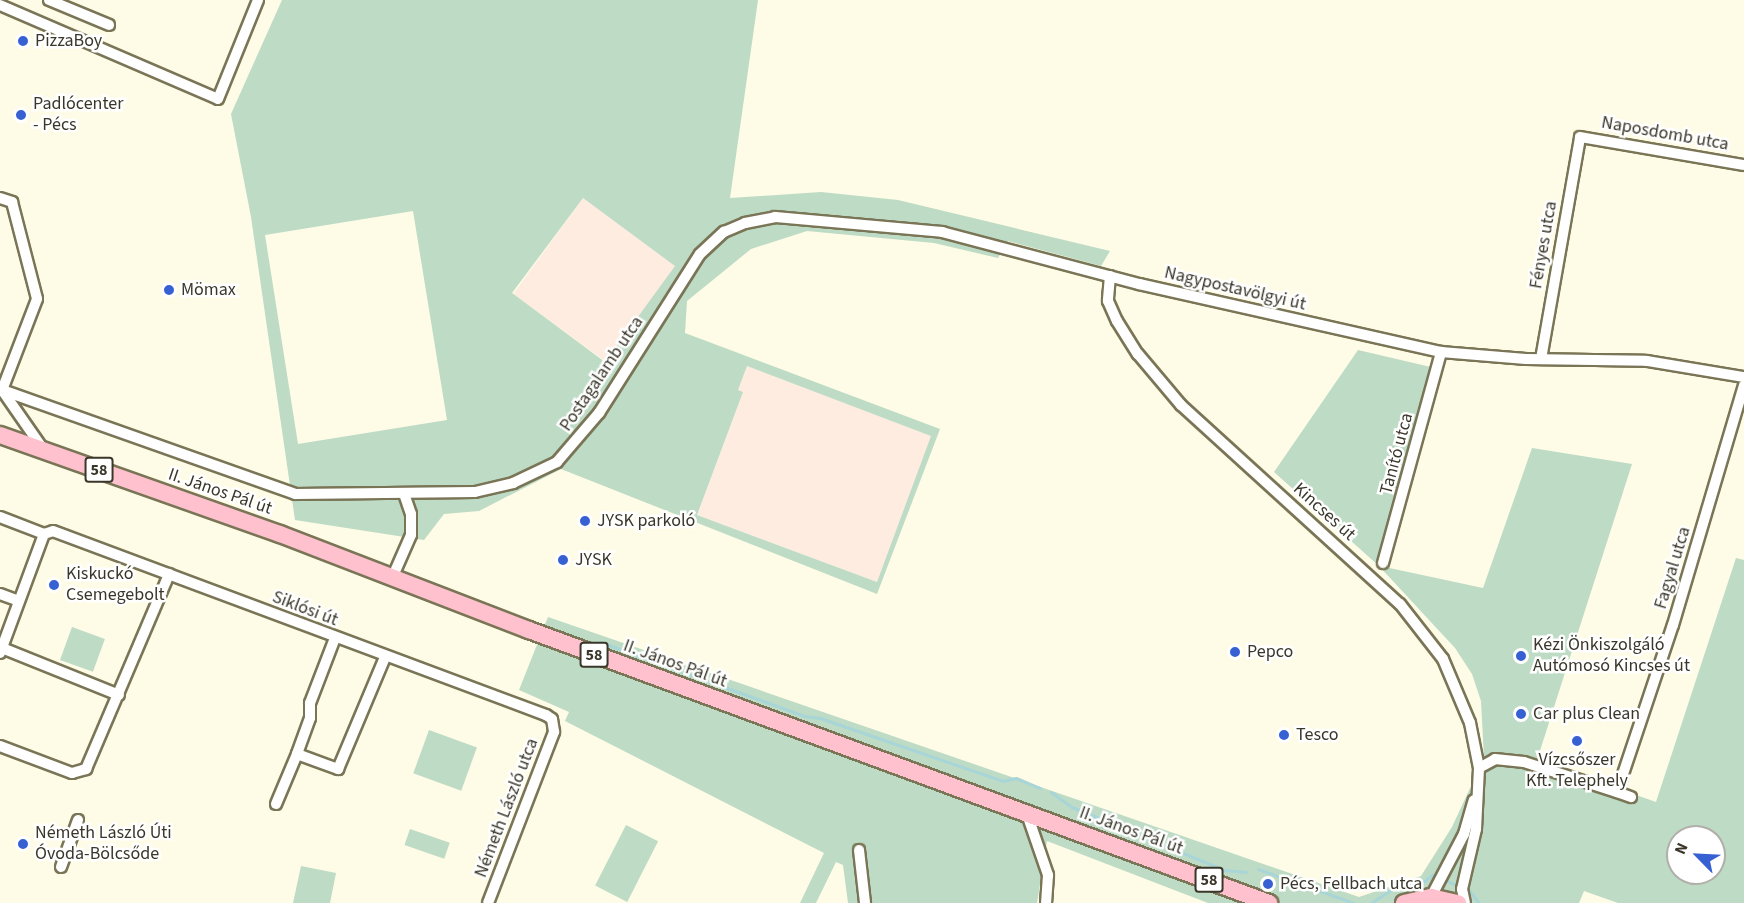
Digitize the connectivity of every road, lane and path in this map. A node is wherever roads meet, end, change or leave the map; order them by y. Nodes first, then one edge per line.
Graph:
1 (49, 0) edge
2 (258, 0) edge
3 (8, 5) edge
4 (109, 25) dead end
5 (1580, 137) joint
6 (1744, 165) edge
7 (0, 198) edge
8 (724, 232) joint
9 (1110, 276) junction
10 (1441, 352) junction
11 (1541, 359) junction
12 (1744, 377) edge
13 (1744, 385) edge
14 (2, 390) junction
15 (0, 435) edge
16 (44, 450) junction
17 (404, 494) junction
18 (0, 517) edge
19 (44, 536) junction
20 (1383, 563) dead end
21 (169, 574) junction
22 (393, 576) junction
23 (0, 594) edge
24 (19, 601) junction
25 (335, 638) junction
26 (1, 650) edge
27 (385, 657) junction
28 (119, 695) junction
29 (554, 724) joint
30 (0, 746) edge
31 (297, 754) junction
32 (1479, 768) junction
33 (1617, 792) junction
34 (1476, 794) junction
35 (1631, 797) dead end
36 (276, 804) dead end
37 (1026, 814) junction
38 (78, 820) dead end
39 (859, 850) dead end
40 (61, 867) dead end
41 (1431, 897) junction
42 (488, 903) edge
43 (865, 903) edge
44 (1046, 903) edge
45 (1269, 903) edge
46 (1404, 903) edge
47 (1458, 903) edge
48 (1465, 903) edge

1 - 4 street
2 - 3 street
5 - 6 street, Naposdomb utca
5 - 11 street, Fényes utca
7 - 14 street
8 - 9 street, Nagypostavölgyi út
8 - 17 street, Postagalamb utca
9 - 10 street, Nagypostavölgyi út
9 - 32 street, Kincses út
10 - 11 street, Nagypostavölgyi út
10 - 20 street, Tanító utca
11 - 12 street, Nagypostavölgyi út
13 - 33 street, Fagyal utca
14 - 16 street
14 - 17 street, Postagalamb utca
15 - 16 main road, II. János Pál út / 58
16 - 22 main road, II. János Pál út / 58
17 - 22 street
18 - 19 street, Siklósi út
19 - 21 street, Siklósi út
19 - 24 street
21 - 25 street, Siklósi út
21 - 28 street
22 - 37 main road, II. János Pál út / 58
23 - 24 street
24 - 26 street
25 - 27 street, Siklósi út
25 - 31 street
26 - 28 street
27 - 29 street, Siklósi út
27 - 31 street
28 - 30 street
29 - 42 street, Németh László utca
31 - 36 street
32 - 33 street
32 - 34 street, Kincses út
33 - 35 street
34 - 41 street
34 - 48 street
37 - 44 street
37 - 45 main road, II. János Pál út / 58
38 - 40 street
39 - 43 street
41 - 46 main road
41 - 47 main road

